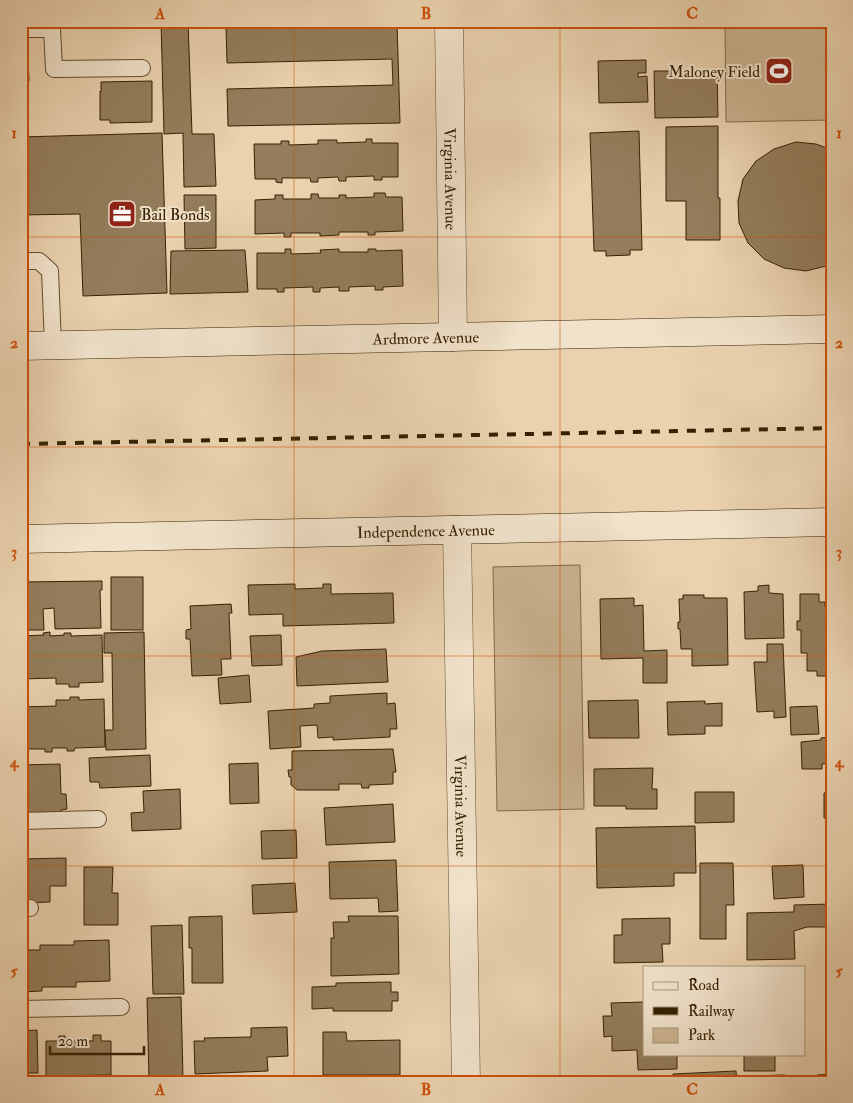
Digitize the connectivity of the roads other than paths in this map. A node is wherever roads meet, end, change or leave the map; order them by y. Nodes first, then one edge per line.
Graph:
1 (449, 21) edge
2 (21, 29) edge
3 (142, 68) dead end
4 (21, 261) edge
5 (832, 329) edge
6 (453, 337) junction
7 (52, 345) junction
8 (21, 346) edge
9 (832, 522) edge
10 (457, 530) junction
11 (21, 540) edge
12 (98, 819) dead end
13 (21, 820) edge
14 (120, 1007) dead end
15 (21, 1009) edge
16 (466, 1082) edge

1 - 6 street, Virginia Avenue
2 - 3 lane
4 - 7 lane
5 - 6 street, Ardmore Avenue
6 - 7 street, Ardmore Avenue
7 - 8 street, Ardmore Avenue
9 - 10 street, Independence Avenue
10 - 11 street, Independence Avenue
10 - 16 street, Virginia Avenue
12 - 13 lane
14 - 15 lane

